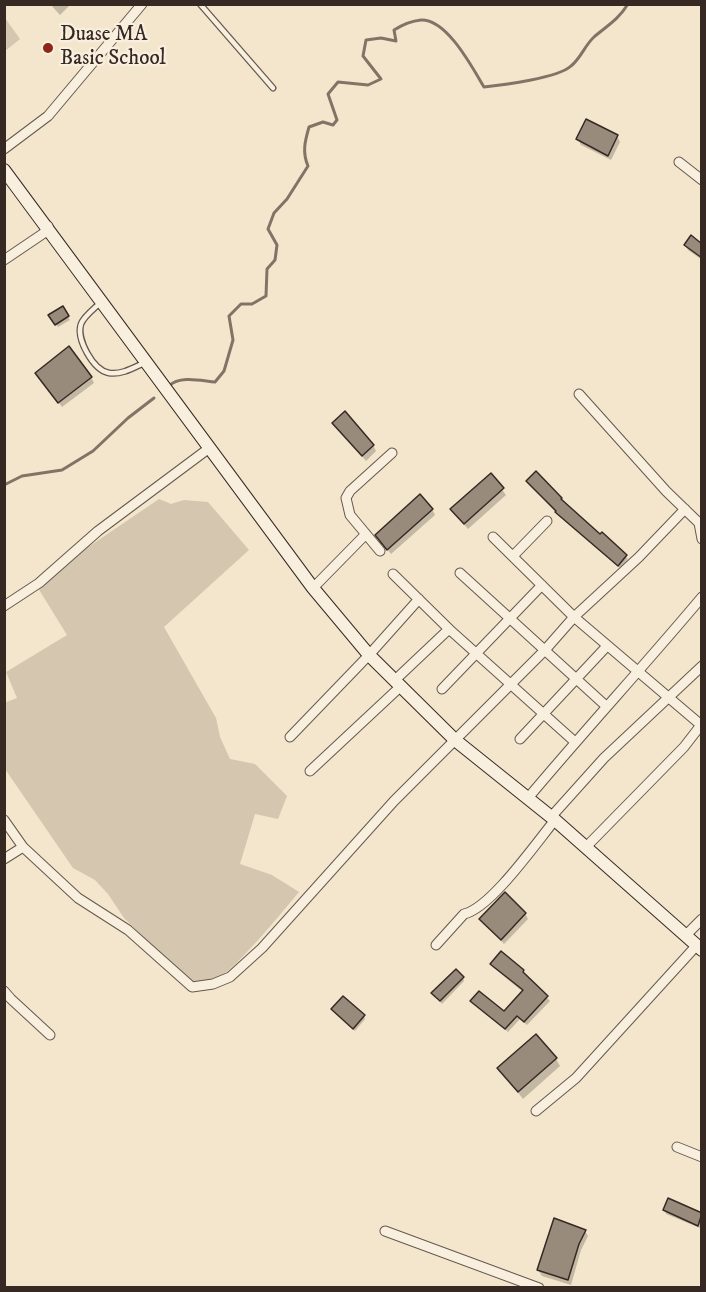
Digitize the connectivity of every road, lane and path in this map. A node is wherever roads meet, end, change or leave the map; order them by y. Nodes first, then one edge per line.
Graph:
1 (142, 4) edge
2 (200, 4) edge
3 (273, 87) dead end
4 (4, 149) edge
5 (679, 162) dead end
6 (4, 170) edge
7 (702, 180) edge
8 (48, 226) junction
9 (4, 260) edge
10 (102, 300) junction
11 (147, 362) junction
12 (579, 394) dead end
13 (208, 449) junction
14 (392, 453) dead end
15 (684, 509) junction
16 (547, 521) dead end
17 (700, 522) edge
18 (366, 534) junction
19 (493, 537) dead end
20 (702, 539) edge
21 (380, 551) dead end
22 (513, 556) junction
23 (460, 573) dead end
24 (393, 574) dead end
25 (542, 585) junction
26 (313, 588) junction
27 (702, 597) edge
28 (419, 599) junction
29 (4, 606) edge
30 (574, 617) junction
31 (510, 618) junction
32 (449, 629) junction
33 (607, 646) junction
34 (545, 650) junction
35 (477, 652) junction
36 (369, 655) junction
37 (702, 666) edge
38 (638, 673) junction
39 (576, 679) junction
40 (397, 684) junction
41 (512, 684) junction
42 (442, 689) dead end
43 (669, 699) junction
44 (606, 706) junction
45 (545, 714) junction
46 (701, 725) edge
47 (290, 737) dead end
48 (520, 739) dead end
49 (455, 740) junction
50 (575, 742) junction
51 (310, 771) dead end
52 (528, 798) junction
53 (553, 818) junction
54 (4, 820) edge
55 (23, 847) junction
56 (586, 847) junction
57 (4, 859) edge
58 (702, 919) edge
59 (686, 936) junction
60 (436, 945) dead end
61 (699, 948) edge
62 (4, 991) edge
63 (50, 1035) dead end
64 (536, 1111) dead end
65 (677, 1147) dead end
66 (702, 1157) edge
67 (385, 1231) dead end
68 (539, 1287) edge

1 - 4 street
2 - 3 lane
5 - 7 street
6 - 8 street
8 - 9 street
8 - 10 street
10 - 11 street
10 - 11 lane
11 - 13 street
12 - 15 street
13 - 26 street
13 - 29 street
14 - 18 street
15 - 17 street
15 - 30 street
16 - 22 street
17 - 20 street
18 - 21 street
18 - 26 street
19 - 22 street
22 - 25 street
23 - 31 street
24 - 28 street
25 - 30 street
25 - 31 street
26 - 36 street
27 - 38 street
28 - 32 street
28 - 36 street
30 - 33 street
30 - 34 street
31 - 34 street
31 - 35 street
32 - 35 street
32 - 40 street
33 - 38 street
33 - 39 street
34 - 39 street
34 - 41 street
35 - 41 street
35 - 42 street
36 - 40 street
36 - 47 street
37 - 43 street
38 - 43 street
38 - 44 street
39 - 44 street
39 - 45 street
40 - 49 street
40 - 51 street
41 - 45 street
41 - 49 street
43 - 46 street
43 - 53 street
44 - 50 street
45 - 48 street
45 - 50 street
46 - 56 street
49 - 52 street
49 - 55 street
50 - 52 street
52 - 53 street
53 - 56 street
53 - 60 street
54 - 55 street
55 - 57 street
56 - 59 street
58 - 59 street
59 - 61 street
61 - 64 street
62 - 63 street
65 - 66 street
67 - 68 street

